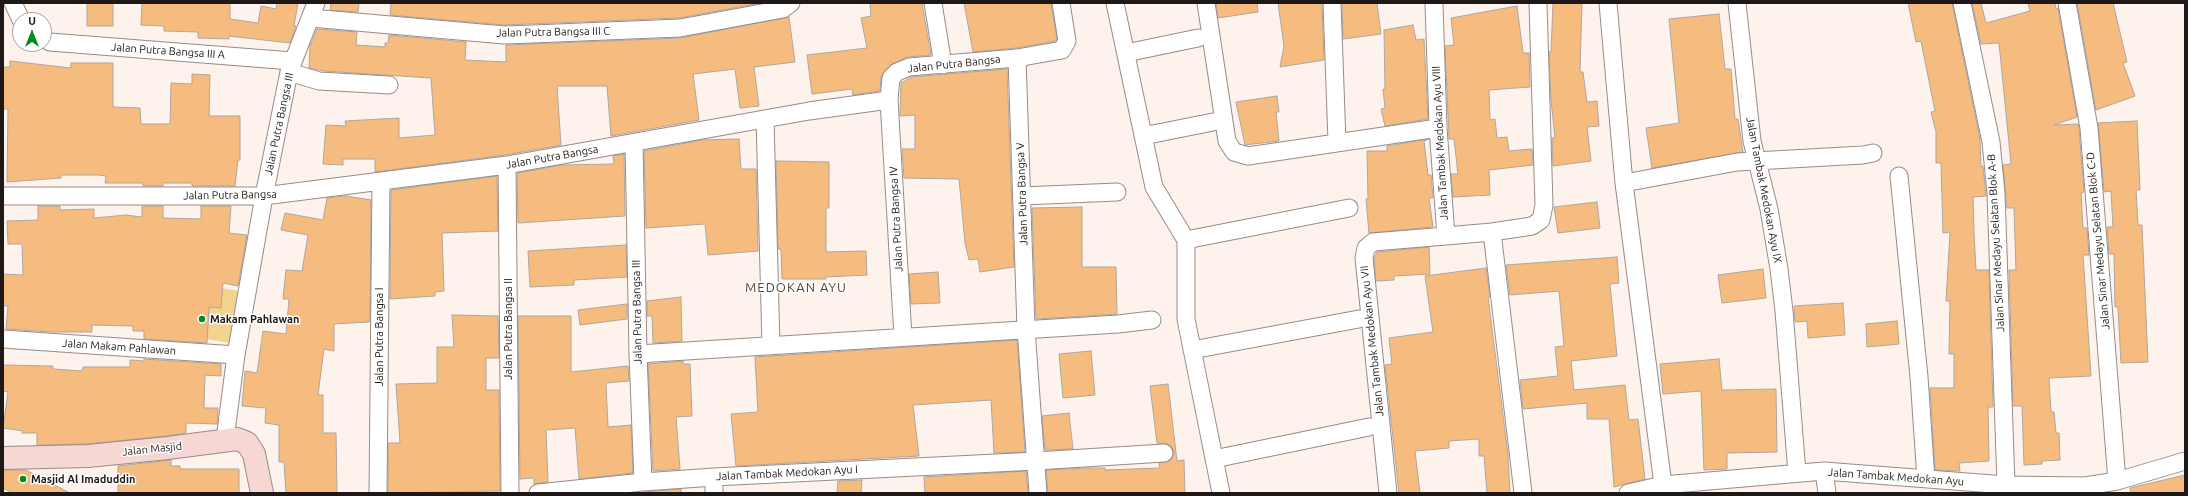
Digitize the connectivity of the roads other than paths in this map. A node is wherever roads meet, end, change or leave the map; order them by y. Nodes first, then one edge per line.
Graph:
1 (791, 3) edge
2 (933, 3) edge
3 (1061, 3) edge
4 (1115, 3) edge
5 (1206, 3) edge
6 (1332, 3) edge
7 (1434, 3) edge
8 (1538, 3) edge
9 (1608, 3) edge
10 (1737, 3) edge
11 (1962, 3) edge
12 (2067, 3) edge
13 (313, 10) edge
14 (1198, 38) dead end
15 (52, 42) edge
16 (1126, 53) junction
17 (1017, 58) junction
18 (943, 65) junction
19 (291, 66) junction
20 (389, 85) dead end
21 (889, 100) junction
22 (765, 119) junction
23 (1213, 122) dead end
24 (1438, 128) junction
25 (1143, 136) junction
26 (1337, 142) junction
27 (634, 143) junction
28 (1873, 152) dead end
29 (1757, 161) junction
30 (507, 165) junction
31 (1899, 176) dead end
32 (381, 181) junction
33 (1624, 183) junction
34 (1117, 192) dead end
35 (3, 196) edge
36 (264, 196) junction
37 (1022, 196) junction
38 (1349, 208) dead end
39 (1492, 232) junction
40 (1446, 236) junction
41 (1186, 240) junction
42 (1359, 319) dead end
43 (1152, 320) dead end
44 (1026, 329) junction
45 (903, 337) junction
46 (3, 339) edge
47 (771, 346) junction
48 (1192, 350) junction
49 (638, 354) junction
50 (236, 355) junction
51 (1369, 427) dead end
52 (225, 439) junction
53 (1164, 453) dead end
54 (3, 458) edge
55 (1214, 459) junction
56 (1036, 461) junction
57 (2185, 461) edge
58 (1824, 471) junction
59 (1797, 473) junction
60 (1926, 479) junction
61 (2117, 481) junction
62 (643, 482) junction
63 (714, 485) edge
64 (1663, 486) junction
65 (2006, 486) junction
66 (262, 493) edge
67 (378, 493) edge
68 (510, 493) edge
69 (538, 493) edge
70 (1038, 493) edge
71 (1221, 493) edge
72 (1388, 493) edge
73 (1523, 493) edge
74 (1628, 493) edge
75 (1827, 493) edge

1 - 13 street, Jalan Putra Bangsa III C
2 - 18 street
3 - 17 street, Jalan Putra Bangsa
4 - 16 street
5 - 26 street
6 - 26 street
7 - 24 street, Jalan Tambak Medokan Ayu VIII
8 - 39 street, Jalan Tambak Medokan Ayu VIII
9 - 33 street
10 - 29 street, Jalan Tambak Medokan Ayu IX
11 - 65 street, Jalan Sinar Medayu Selatan Blok A-B
12 - 61 street, Jalan Sinar Medayu Selatan Blok C-D
13 - 19 street, Jalan Putra Bangsa III
14 - 16 street
15 - 19 street, Jalan Putra Bangsa III A
16 - 25 street
17 - 18 street, Jalan Putra Bangsa
17 - 37 street, Jalan Putra Bangsa V
18 - 21 street, Jalan Putra Bangsa
19 - 20 street, Jalan Putra Bangsa III A
19 - 36 street, Jalan Putra Bangsa III
21 - 22 street, Jalan Putra Bangsa
21 - 45 street, Jalan Putra Bangsa IV
22 - 27 street, Jalan Putra Bangsa
22 - 47 street
23 - 25 street
24 - 26 street
24 - 40 street, Jalan Tambak Medokan Ayu VIII
25 - 41 street
27 - 30 street, Jalan Putra Bangsa
27 - 49 street, Jalan Putra Bangsa III
28 - 29 street
29 - 33 street
29 - 59 street, Jalan Tambak Medokan Ayu IX
30 - 32 street, Jalan Putra Bangsa
30 - 68 street, Jalan Putra Bangsa II
31 - 60 street
32 - 36 street, Jalan Putra Bangsa
32 - 67 street, Jalan Putra Bangsa I
33 - 64 street
34 - 37 street
35 - 36 street, Jalan Putra Bangsa
36 - 50 street, Jalan Putra Bangsa III
37 - 44 street, Jalan Putra Bangsa V
38 - 41 street
39 - 40 street, Jalan Tambak Medokan Ayu VIII
39 - 73 street
40 - 72 street, Jalan Tambak Medokan Ayu VII
41 - 48 street
42 - 48 street
43 - 44 street
44 - 45 street
44 - 56 street, Jalan Putra Bangsa V
45 - 47 street
46 - 50 street, Jalan Makam Pahlawan
47 - 49 street
48 - 55 street
49 - 62 street, Jalan Putra Bangsa III
50 - 52 street, Jalan Putra Bangsa III
51 - 55 street
52 - 54 street, Jalan Masjid
52 - 66 street, Jalan Masjid
53 - 56 street, Jalan Tambak Medokan Ayu I
55 - 71 street
56 - 63 street, Jalan Tambak Medokan Ayu I
56 - 70 street, Jalan Putra Bangsa V
57 - 61 street, Jalan Tambak Medokan Ayu
58 - 59 street, Jalan Tambak Medokan Ayu
58 - 60 street, Jalan Tambak Medokan Ayu
58 - 75 street
59 - 64 street, Jalan Tambak Medokan Ayu
60 - 65 street, Jalan Tambak Medokan Ayu
61 - 65 street, Jalan Tambak Medokan Ayu
62 - 63 street, Jalan Tambak Medokan Ayu I
62 - 69 street, Jalan Tambak Medokan Ayu I
64 - 74 street, Jalan Tambak Medokan Ayu

